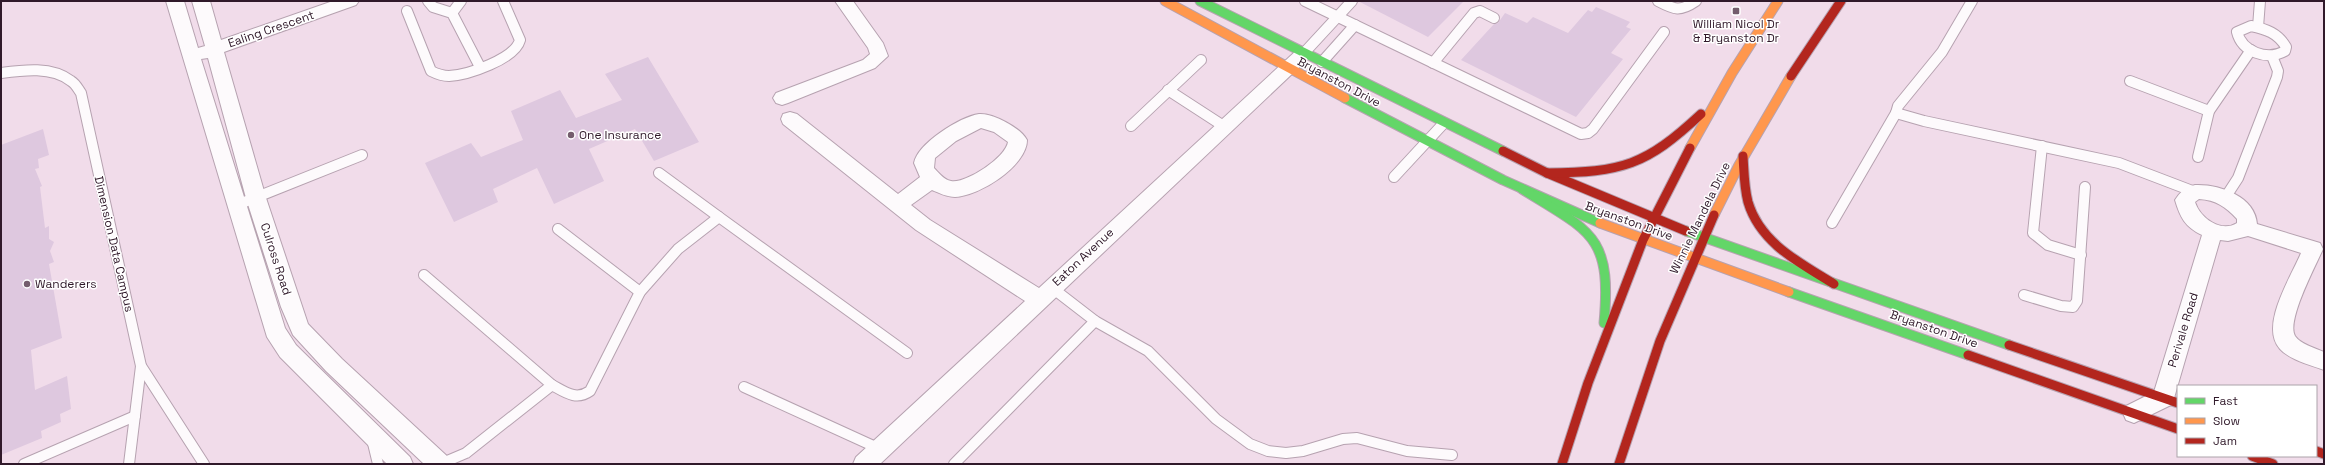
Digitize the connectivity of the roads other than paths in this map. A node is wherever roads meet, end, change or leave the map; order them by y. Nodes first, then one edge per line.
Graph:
1 (175, 1) edge
2 (201, 1) edge
3 (350, 1) edge
4 (428, 1) edge
5 (461, 1) edge
6 (503, 1) edge
7 (844, 1) edge
8 (1165, 1) edge
9 (1200, 1) edge
10 (1305, 1) edge
11 (1352, 1) edge
12 (1658, 1) edge
13 (1696, 1) edge
14 (1778, 1) edge
15 (1841, 1) edge
16 (1972, 1) edge
17 (2260, 1) edge
18 (407, 11) dead end
19 (452, 13) junction
20 (1337, 17) junction
21 (1494, 18) dead end
22 (1355, 25) junction
23 (2258, 27) junction
24 (1664, 32) dead end
25 (214, 48) junction
26 (2251, 50) junction
27 (1304, 53) junction
28 (2272, 56) junction
29 (193, 57) junction
30 (1200, 60) dead end
31 (1322, 62) junction
32 (1433, 63) junction
33 (480, 67) junction
34 (1289, 68) junction
35 (1, 73) edge
36 (2130, 82) dead end
37 (1168, 90) junction
38 (782, 98) dead end
39 (1713, 102) junction
40 (2209, 111) junction
41 (1896, 113) junction
42 (790, 119) dead end
43 (1444, 123) junction
44 (1131, 126) dead end
45 (1225, 127) junction
46 (1426, 142) junction
47 (2042, 146) junction
48 (1743, 155) junction
49 (362, 156) dead end
50 (2198, 156) dead end
51 (659, 173) dead end
52 (1547, 173) junction
53 (1394, 177) dead end
54 (932, 179) junction
55 (2086, 187) dead end
56 (1522, 189) junction
57 (2195, 192) junction
58 (2225, 198) junction
59 (247, 202) junction
60 (897, 205) junction
61 (719, 217) junction
62 (1654, 219) junction
63 (1832, 223) dead end
64 (2246, 228) junction
65 (558, 229) dead end
66 (2213, 231) junction
67 (1703, 237) junction
68 (1643, 240) junction
69 (2319, 250) edge
70 (2081, 255) junction
71 (1693, 257) junction
72 (424, 275) dead end
73 (1834, 284) junction
74 (640, 292) junction
75 (1045, 293) junction
76 (2024, 295) dead end
77 (1095, 321) junction
78 (1601, 348) junction
79 (907, 353) dead end
80 (2324, 361) edge
81 (141, 366) junction
82 (552, 385) junction
83 (744, 387) dead end
84 (2170, 400) edge
85 (2134, 413) junction
86 (135, 416) junction
87 (2177, 429) edge
88 (370, 432) junction
89 (880, 449) junction
90 (466, 453) junction
91 (1452, 455) dead end
92 (2255, 457) edge
93 (24, 464) edge
94 (129, 464) edge
95 (204, 464) edge
96 (378, 464) edge
97 (402, 464) edge
98 (440, 464) edge
99 (460, 464) edge
100 (864, 464) edge
101 (954, 464) edge
102 (1562, 464) edge
103 (1619, 464) edge
104 (2273, 464) edge

1 - 29 street, Culross Road
2 - 25 street, Culross Road
3 - 25 street, Ealing Crescent
4 - 19 lane
5 - 19 lane
6 - 33 lane
7 - 38 street
8 - 34 main road, Bryanston Drive
9 - 27 main road, Bryanston Drive
10 - 20 lane
11 - 20 lane
12 - 13 lane
14 - 39 main road
15 - 48 main road, Winnie Mandela Drive
16 - 41 lane
17 - 23 lane
18 - 33 lane
19 - 33 lane
20 - 22 lane
20 - 27 lane
21 - 32 lane
22 - 31 lane
22 - 32 lane
23 - 26 lane
23 - 28 lane
24 - 32 lane
25 - 29 street, Ealing Crescent
25 - 59 street, Culross Road
26 - 28 lane
26 - 40 lane
27 - 31 main road, Bryanston Drive
27 - 34 street, Eaton Avenue
28 - 58 lane
29 - 59 street, Culross Road
30 - 37 lane
31 - 43 main road, Bryanston Drive
34 - 45 street, Eaton Avenue
34 - 46 main road, Bryanston Drive
35 - 81 lane, Dimension Data Campus
36 - 40 lane
37 - 44 lane
37 - 45 lane
39 - 52 main road
39 - 62 main road
40 - 50 lane
41 - 47 lane
41 - 63 lane
42 - 60 street
43 - 46 lane
43 - 52 main road, Bryanston Drive
45 - 75 street, Eaton Avenue
46 - 53 lane
46 - 56 main road, Bryanston Drive
47 - 57 lane
47 - 70 lane
48 - 67 main road, Winnie Mandela Drive
48 - 73 main road
49 - 59 lane
51 - 61 lane
52 - 62 main road, Bryanston Drive
54 - 54 street
54 - 60 street
55 - 70 lane
56 - 68 main road, Bryanston Drive
56 - 78 main road
57 - 58 street
57 - 66 street
58 - 64 street
59 - 88 street, Culross Road
59 - 98 street, Culross Road
60 - 75 street
61 - 74 lane
61 - 79 lane
62 - 67 main road, Bryanston Drive
62 - 68 main road
64 - 66 street
64 - 69 street
65 - 74 lane
66 - 84 street, Perivale Road
67 - 71 main road, Winnie Mandela Drive
67 - 73 main road, Bryanston Drive
68 - 71 main road, Bryanston Drive
68 - 78 main road
69 - 80 street
70 - 76 lane
71 - 85 main road, Bryanston Drive
71 - 103 main road, Winnie Mandela Drive
72 - 82 lane
73 - 84 main road, Bryanston Drive
74 - 82 lane
75 - 77 lane
75 - 89 street, Eaton Avenue
77 - 91 lane
77 - 101 lane
78 - 102 main road
81 - 86 lane
81 - 95 lane, Dimension Data Campus
82 - 90 lane
83 - 89 lane
84 - 85 street
85 - 87 main road, Bryanston Drive
86 - 93 lane
86 - 94 lane
88 - 96 lane
88 - 97 street, Culross Road
89 - 100 street, Eaton Avenue
90 - 98 lane
90 - 99 lane
92 - 104 main road

